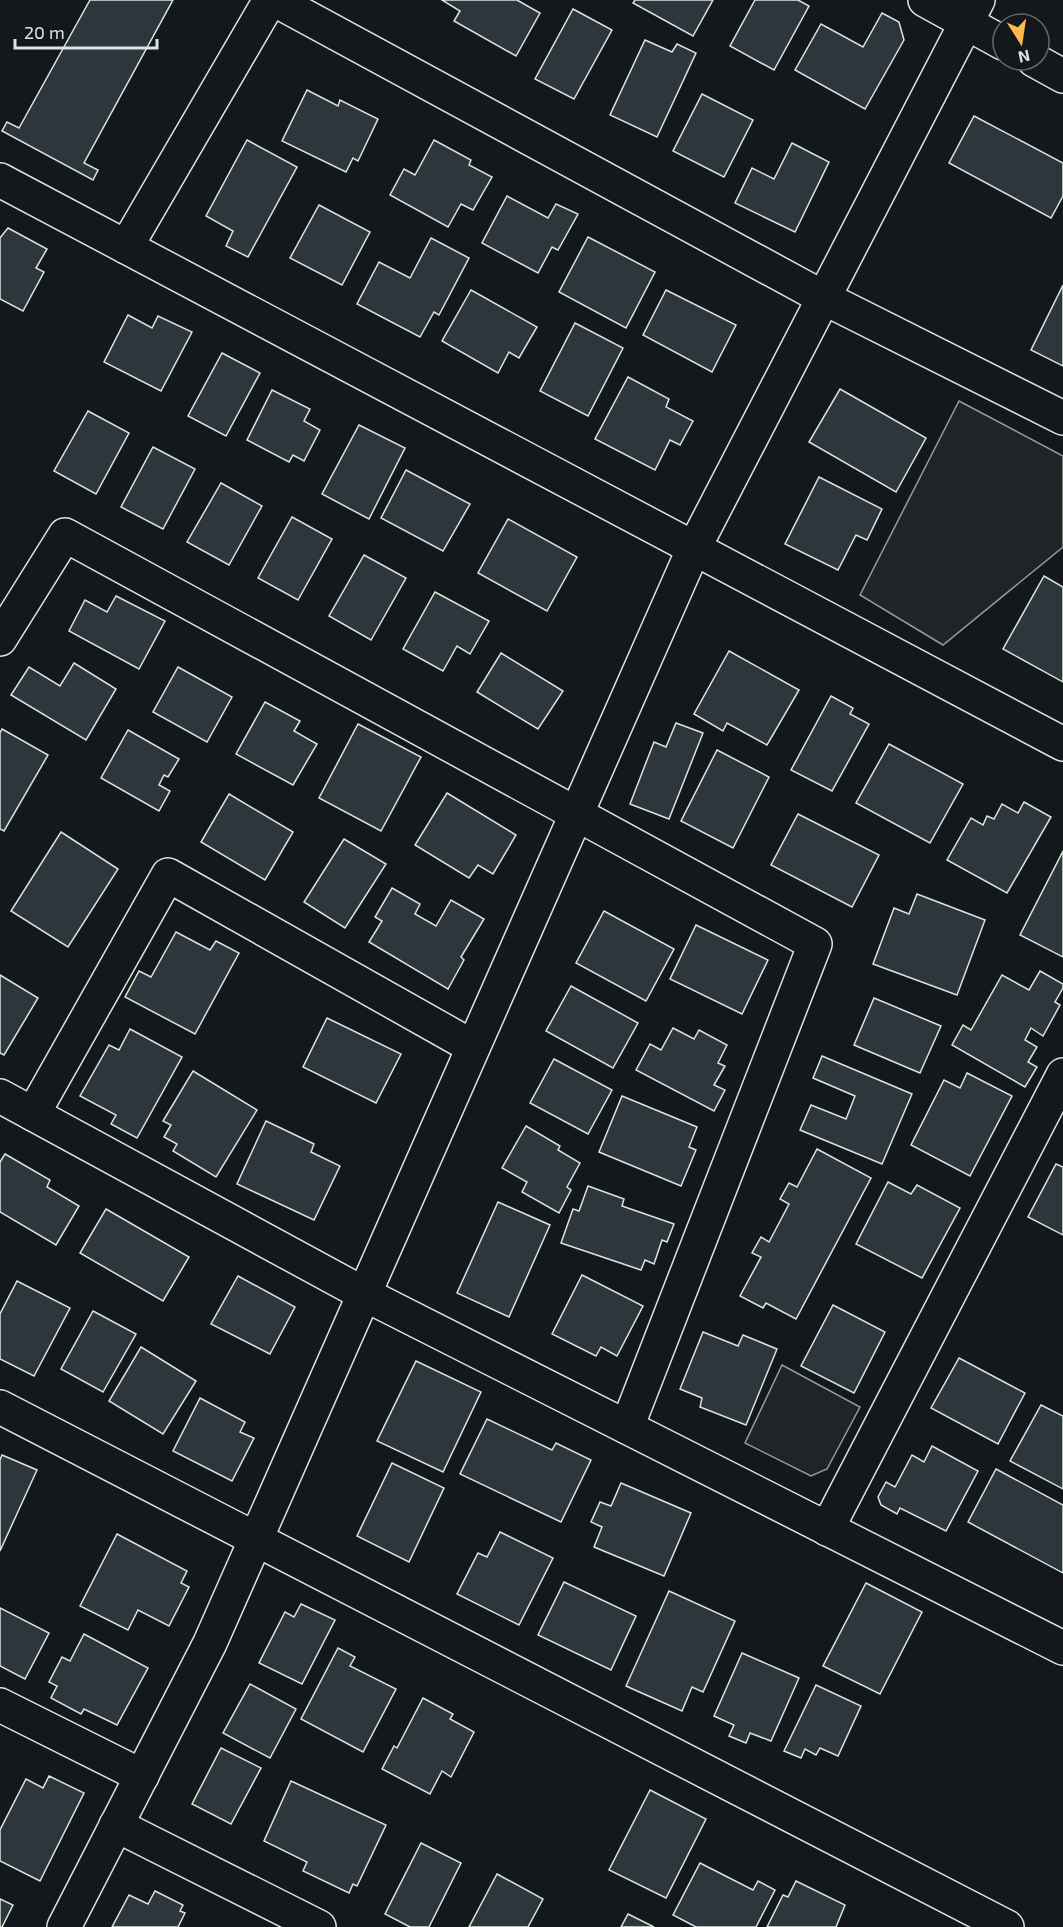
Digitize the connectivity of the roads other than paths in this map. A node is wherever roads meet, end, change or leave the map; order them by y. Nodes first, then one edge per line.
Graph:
1 (270, 0) edge
2 (275, 0) edge
3 (925, 0) edge
4 (972, 12) edge
5 (991, 31) edge
6 (0, 180) edge
7 (126, 247) junction
8 (824, 298) junction
9 (1063, 418) edge
10 (694, 548) junction
11 (0, 639) edge
12 (1063, 744) edge
13 (577, 813) junction
14 (473, 1047) junction
15 (1063, 1075) edge
16 (0, 1096) edge
17 (33, 1114) junction
18 (364, 1294) junction
19 (0, 1407) edge
20 (627, 1427) junction
21 (827, 1529) junction
22 (256, 1538) junction
23 (1063, 1648) edge
24 (0, 1705) edge
25 (141, 1776) junction
26 (116, 1825) junction
27 (64, 1927) edge
28 (319, 1927) edge
29 (1007, 1927) edge

1 - 7 street
2 - 8 street
3 - 4 street
4 - 5 street
4 - 8 street
6 - 7 street
7 - 10 street
8 - 9 street
8 - 10 street
10 - 12 street
10 - 13 street
11 - 13 street
13 - 14 street
13 - 20 street
14 - 17 street
14 - 18 street
15 - 21 street
16 - 17 street
17 - 18 street
18 - 20 street
18 - 22 street
19 - 22 street
20 - 21 street
21 - 23 street
22 - 25 street
22 - 29 street
24 - 25 street
25 - 26 street
26 - 27 street
26 - 28 street

